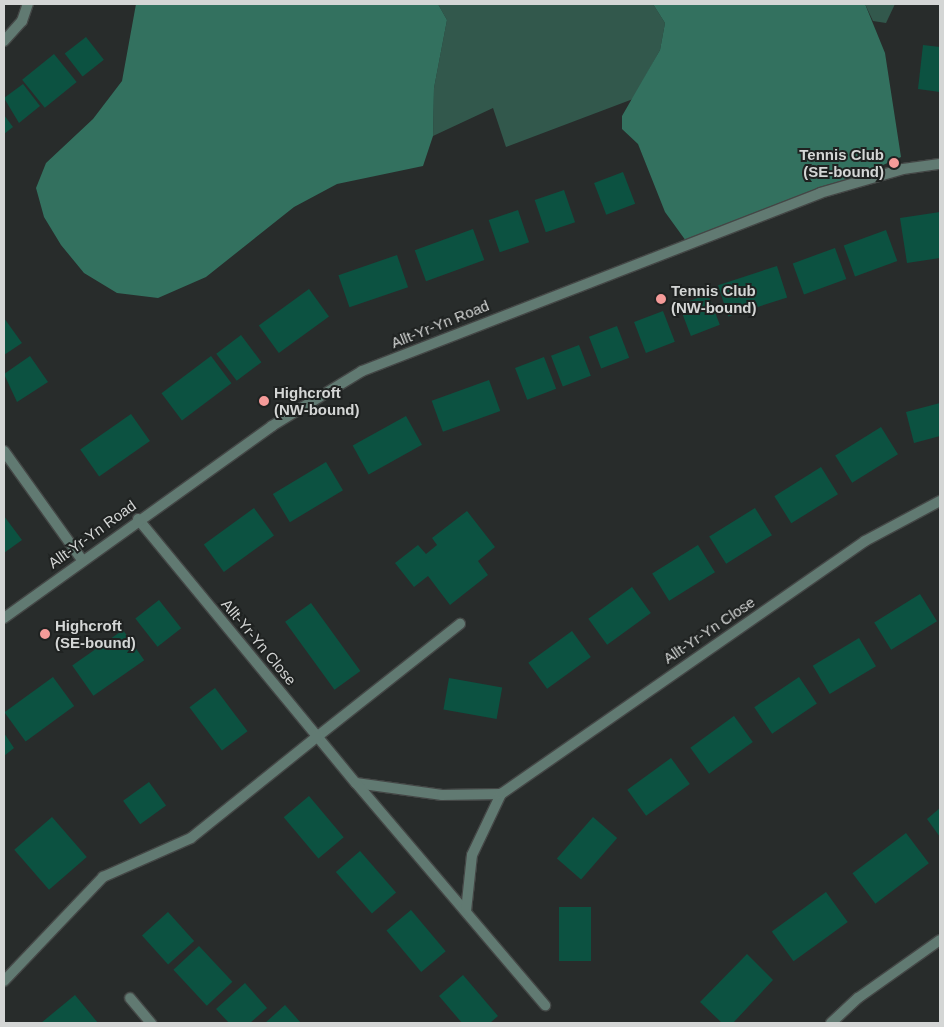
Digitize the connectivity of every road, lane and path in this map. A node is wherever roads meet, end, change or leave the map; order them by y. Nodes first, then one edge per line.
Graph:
1 (28, 4) edge
2 (4, 41) edge
3 (940, 164) edge
4 (4, 451) edge
5 (940, 501) edge
6 (138, 519) junction
7 (82, 560) junction
8 (4, 618) edge
9 (460, 624) dead end
10 (318, 736) junction
11 (356, 784) junction
12 (501, 794) junction
13 (466, 911) junction
14 (940, 940) edge
15 (4, 981) edge
16 (130, 998) dead end
17 (545, 1005) dead end
18 (151, 1023) edge
19 (831, 1023) edge

1 - 2 street
3 - 6 street, Allt-Yr-Yn Road
4 - 7 street
5 - 12 street, Allt-Yr-Yn Close
6 - 7 street, Allt-Yr-Yn Road
6 - 10 street, Allt-Yr-Yn Close
7 - 8 street, Allt-Yr-Yn Road
9 - 10 street
10 - 11 street, Allt-Yr-Yn Close
10 - 15 street
11 - 12 street
11 - 13 street, Allt-Yr-Yn Close
12 - 13 street, Allt-Yr-Yn Close
13 - 17 street, Allt-Yr-Yn Close
14 - 19 street
16 - 18 street

